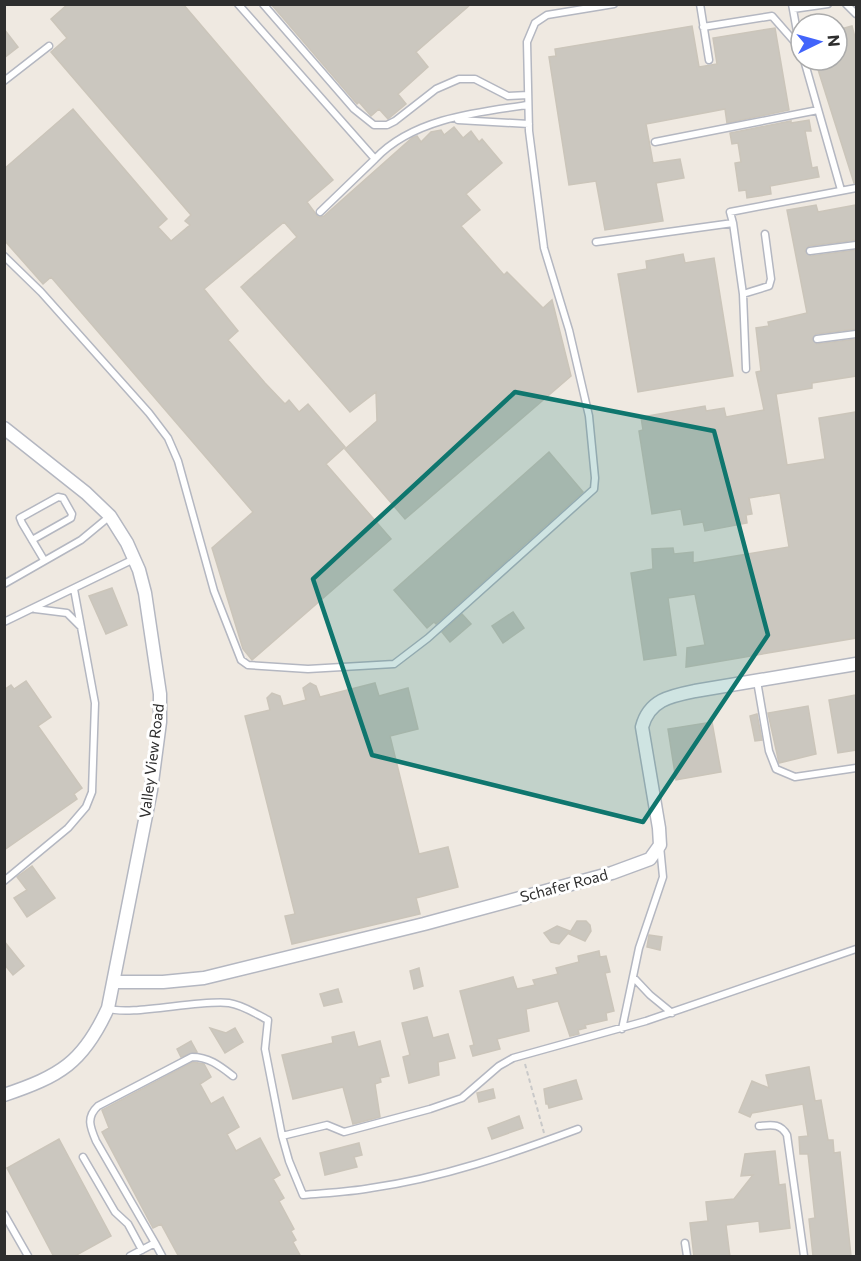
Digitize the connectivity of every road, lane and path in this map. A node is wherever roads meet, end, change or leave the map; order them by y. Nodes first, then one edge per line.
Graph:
1 (238, 4) edge
2 (263, 4) edge
3 (614, 4) edge
4 (700, 4) edge
5 (828, 4) edge
6 (846, 4) edge
7 (793, 7) edge
8 (856, 14) edge
9 (704, 27) junction
10 (789, 35) edge
11 (49, 46) dead end
12 (709, 60) dead end
13 (807, 72) edge
14 (4, 81) edge
15 (528, 95) junction
16 (528, 105) junction
17 (818, 110) junction
18 (455, 120) junction
19 (529, 128) junction
20 (656, 142) dead end
21 (375, 159) junction
22 (856, 188) edge
23 (842, 190) junction
24 (320, 212) dead end
25 (732, 223) junction
26 (765, 234) dead end
27 (596, 242) dead end
28 (856, 245) edge
29 (810, 251) dead end
30 (4, 256) edge
31 (743, 294) junction
32 (856, 334) edge
33 (817, 339) dead end
34 (746, 369) dead end
35 (4, 428) edge
36 (110, 516) junction
37 (32, 540) junction
38 (134, 559) junction
39 (44, 560) junction
40 (4, 584) edge
41 (74, 589) junction
42 (29, 610) junction
43 (4, 622) edge
44 (82, 628) junction
45 (856, 664) edge
46 (757, 681) junction
47 (856, 768) edge
48 (660, 845) junction
49 (4, 881) edge
50 (856, 949) edge
51 (633, 976) junction
52 (114, 982) junction
53 (108, 1008) junction
54 (672, 1013) junction
55 (622, 1029) junction
56 (522, 1055) junction
57 (233, 1076) dead end
58 (4, 1095) edge
59 (759, 1126) dead end
60 (578, 1129) dead end
61 (282, 1136) junction
62 (546, 1141) junction
63 (83, 1157) dead end
64 (4, 1214) edge
65 (155, 1243) junction
66 (685, 1243) dead end
67 (140, 1253) edge
68 (28, 1257) edge
69 (130, 1257) edge
70 (162, 1257) edge
71 (687, 1257) edge
72 (804, 1257) edge

1 - 21 lane
2 - 15 lane
3 - 15 lane
4 - 9 lane
5 - 7 lane
6 - 8 lane
9 - 10 lane
9 - 12 lane
11 - 14 lane
13 - 17 lane
15 - 16 lane
16 - 18 lane
16 - 19 lane
17 - 20 lane
17 - 23 lane
18 - 19 lane
18 - 21 lane
19 - 30 lane
21 - 24 lane
22 - 23 lane
23 - 25 lane
25 - 27 lane
25 - 31 lane
26 - 31 lane
28 - 29 lane
31 - 34 lane
32 - 33 lane
35 - 36 street, Valley View Road
36 - 38 street, Valley View Road
36 - 39 lane
37 - 37 lane
37 - 39 lane
38 - 41 lane
38 - 52 street, Valley View Road
39 - 40 lane
41 - 42 lane
41 - 44 lane
42 - 43 lane
42 - 44 lane
44 - 49 lane
45 - 46 street
46 - 47 lane
46 - 48 street
48 - 51 lane
48 - 52 street, Schafer Road
50 - 54 lane
51 - 54 lane
51 - 55 lane
52 - 53 street, Valley View Road
53 - 58 street, Valley View Road
53 - 61 lane
54 - 55 lane
55 - 56 lane
56 - 61 lane
56 - 62 path
57 - 65 lane
59 - 72 lane
60 - 62 lane
61 - 62 lane
63 - 67 lane
64 - 68 lane
65 - 67 lane
65 - 70 lane
66 - 71 lane
67 - 69 lane

